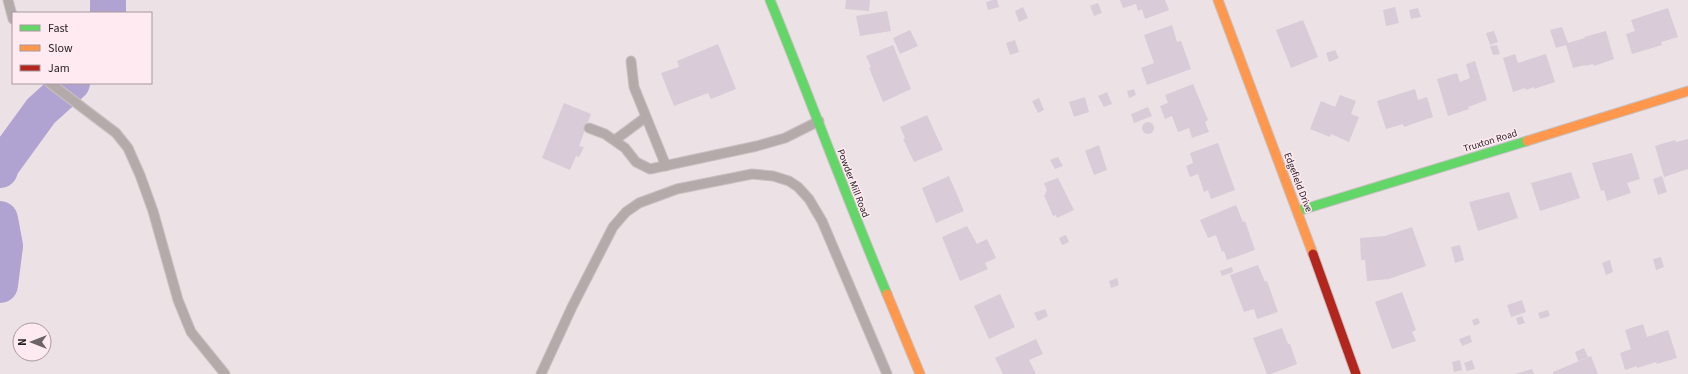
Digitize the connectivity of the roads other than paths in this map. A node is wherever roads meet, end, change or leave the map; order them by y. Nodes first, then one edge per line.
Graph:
1 (8, 0) edge
2 (770, 0) edge
3 (1218, 0) edge
4 (12, 15) edge
5 (631, 61) dead end
6 (51, 84) edge
7 (1688, 91) edge
8 (646, 117) junction
9 (819, 121) junction
10 (589, 128) dead end
11 (615, 140) junction
12 (666, 166) junction
13 (1298, 211) junction
14 (225, 374) edge
15 (541, 374) edge
16 (887, 374) edge
17 (920, 374) edge
18 (1356, 374) edge

1 - 4 lane
2 - 9 street, Powder Mill Road
3 - 13 street, Edgefield Drive
5 - 8 lane
6 - 14 lane
7 - 13 street, Truxton Road
8 - 11 lane
8 - 12 lane
9 - 12 lane
9 - 17 street, Powder Mill Road
10 - 11 lane
11 - 12 lane
13 - 18 street, Edgefield Drive
15 - 16 lane

